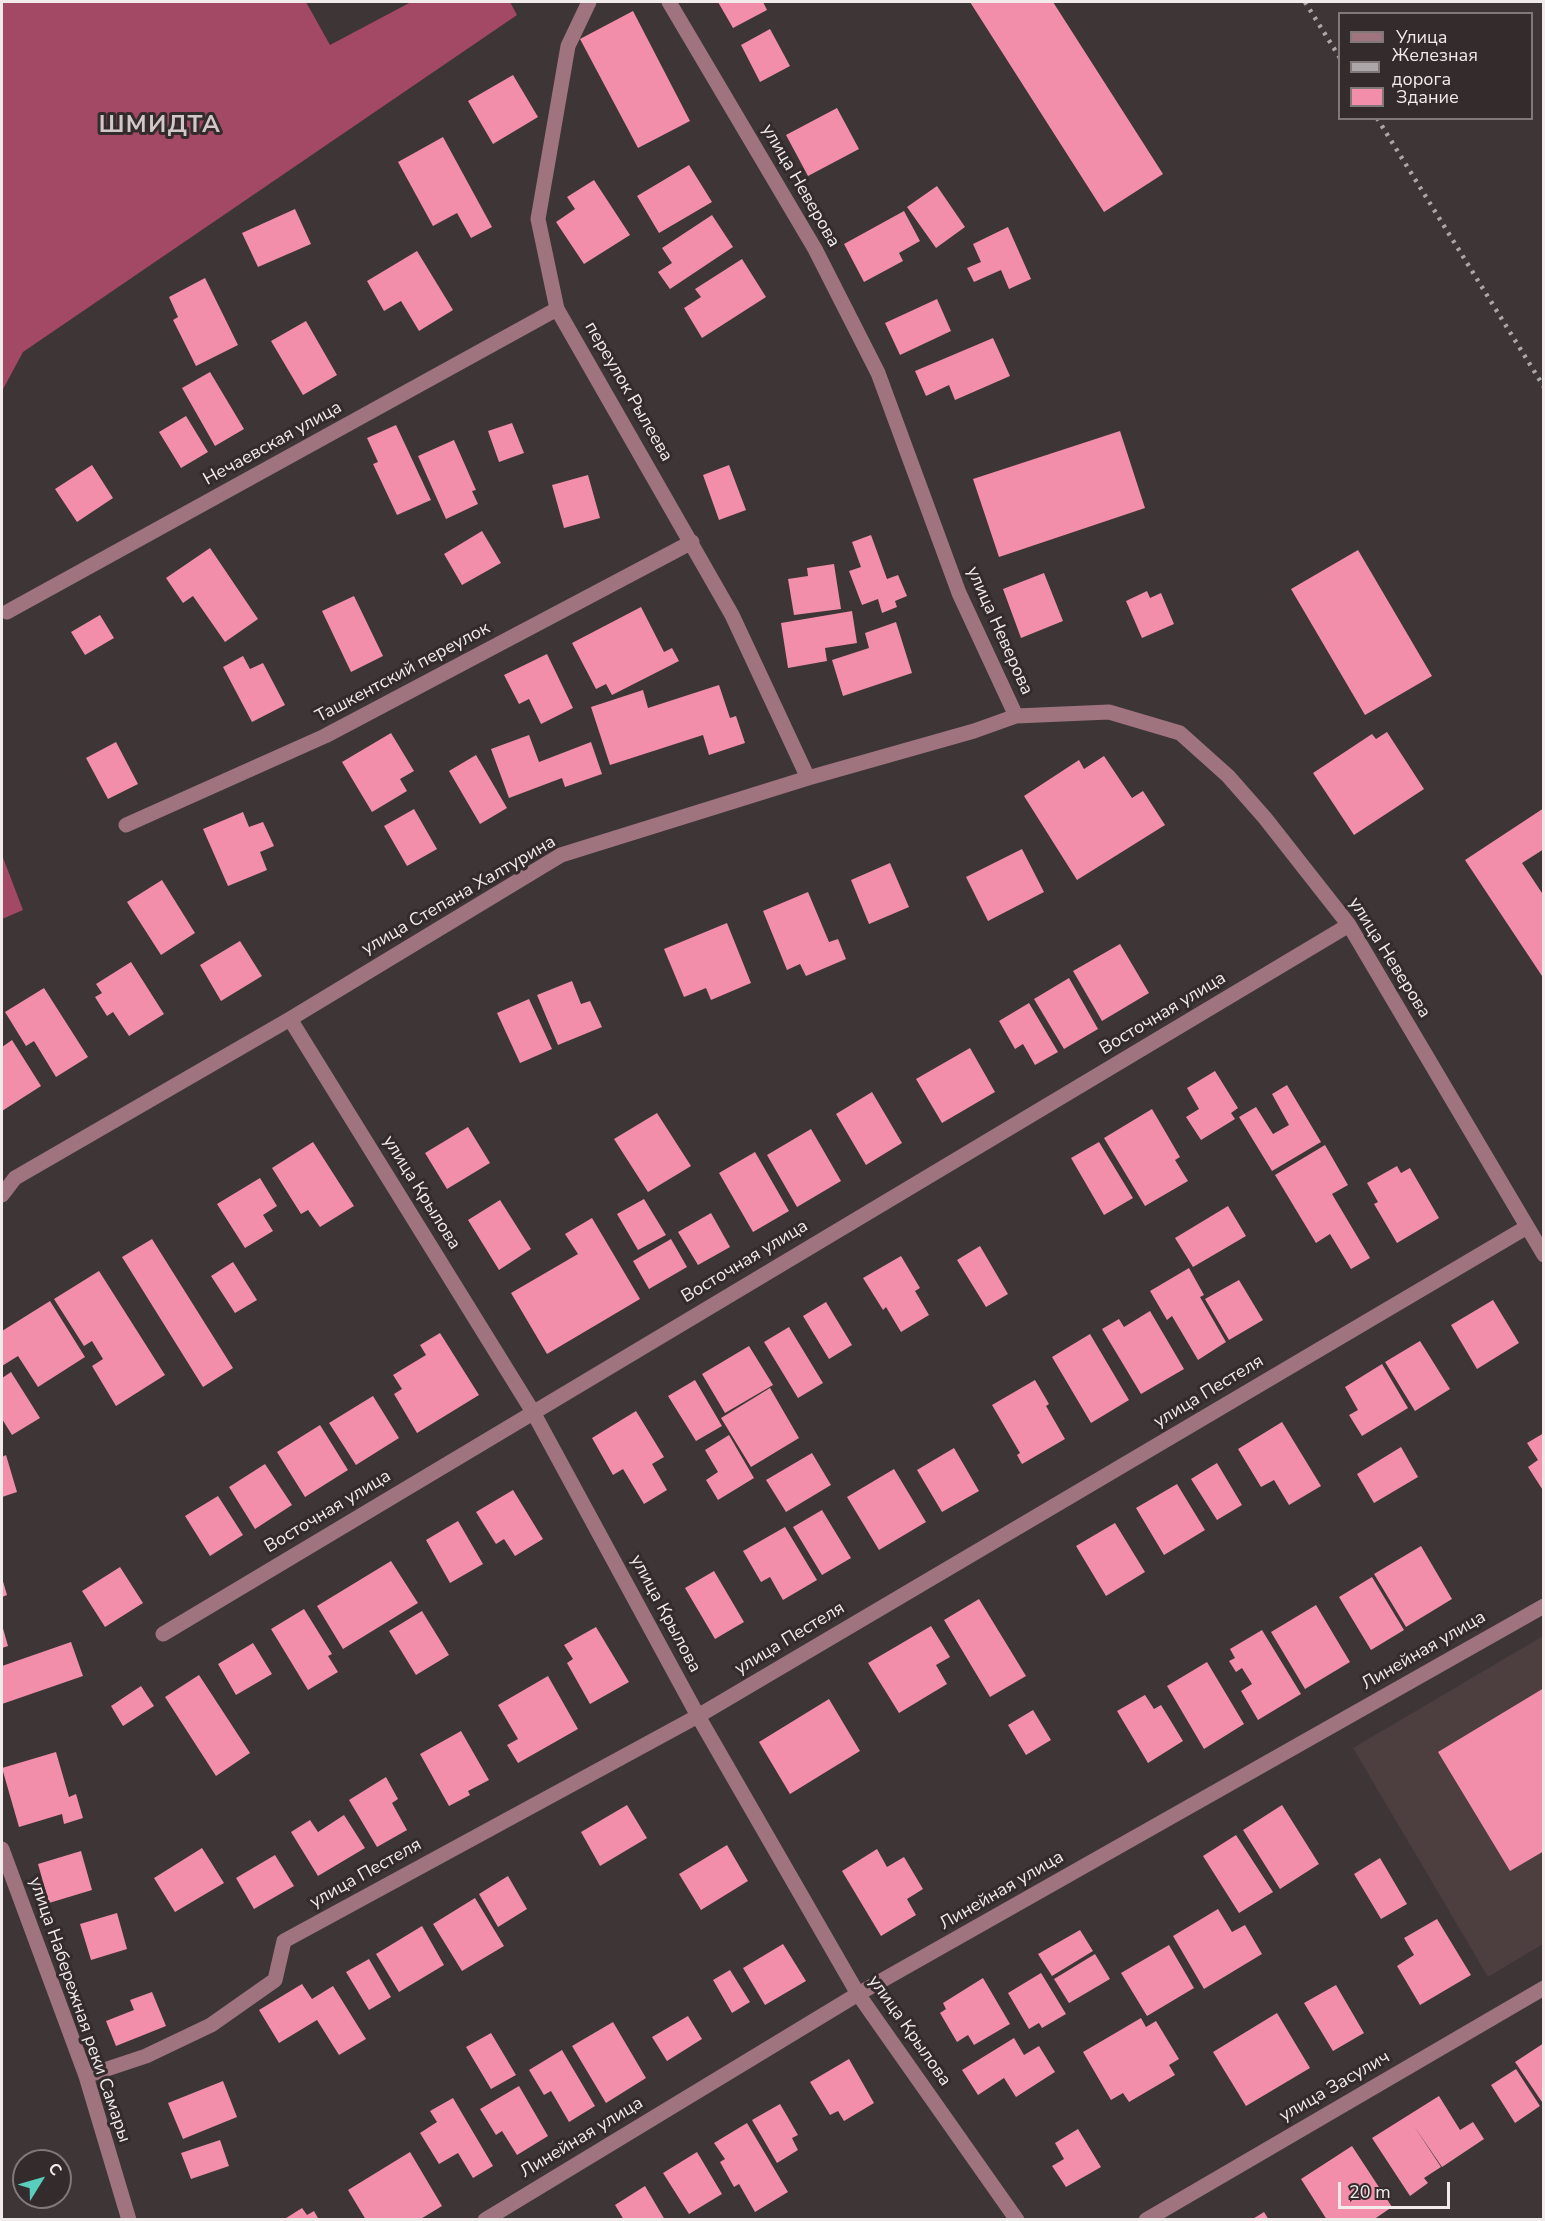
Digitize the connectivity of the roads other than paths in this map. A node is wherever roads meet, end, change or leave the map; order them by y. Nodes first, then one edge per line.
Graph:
1 (589, 2) edge
2 (669, 2) edge
3 (557, 309) junction
4 (692, 542) junction
5 (7, 612) dead end
6 (1016, 716) junction
7 (808, 778) junction
8 (126, 825) dead end
9 (1348, 925) junction
10 (290, 1019) junction
11 (2, 1195) edge
12 (1527, 1227) junction
13 (1544, 1255) edge
14 (533, 1412) junction
15 (1544, 1606) edge
16 (162, 1634) dead end
17 (698, 1716) junction
18 (2, 1849) edge
19 (1544, 1988) edge
20 (858, 1994) junction
21 (86, 2076) junction
22 (129, 2220) edge
23 (485, 2220) edge
24 (1017, 2220) edge
25 (1146, 2220) edge

1 - 3 street, переулок Рылеева
2 - 6 street, улица Неверова
3 - 4 street, переулок Рылеева
3 - 5 street, Нечаевская улица
4 - 7 street, переулок Рылеева
4 - 8 street, Ташкентский переулок
6 - 7 street, улица Степана Халтурина
6 - 9 street, улица Неверова
7 - 10 street, улица Степана Халтурина
9 - 12 street, улица Неверова
9 - 14 street, Восточная улица
10 - 11 street, улица Степана Халтурина
10 - 14 street, улица Крылова
12 - 13 street, улица Неверова
12 - 17 street, улица Пестеля
14 - 16 street, Восточная улица
14 - 17 street, улица Крылова
15 - 20 street, Линейная улица
17 - 20 street, улица Крылова
17 - 21 street, улица Пестеля
18 - 21 street, улица Набережная реки Самары
19 - 25 street, улица Засулич
20 - 23 street, Линейная улица
20 - 24 street, улица Крылова
21 - 22 street, улица Набережная реки Самары

